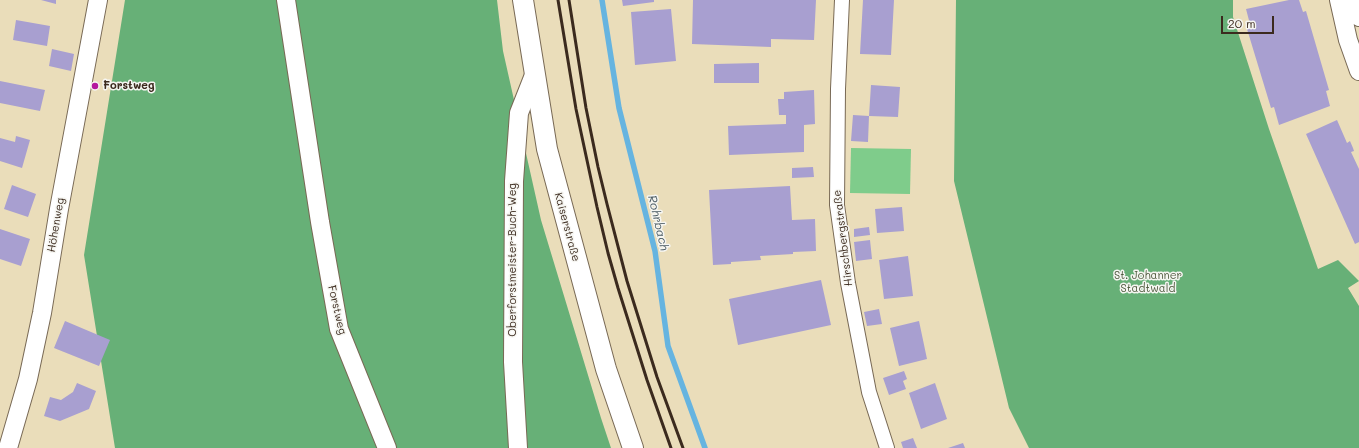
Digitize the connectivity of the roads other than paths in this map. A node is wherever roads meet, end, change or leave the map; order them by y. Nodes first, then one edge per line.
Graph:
1 (98, 0) edge
2 (286, 0) edge
3 (523, 0) edge
4 (842, 0) edge
5 (1338, 0) edge
6 (1349, 0) edge
7 (1359, 17) edge
8 (1358, 62) edge
9 (534, 76) junction
10 (8, 448) edge
11 (387, 448) edge
12 (518, 448) edge
13 (633, 448) edge
14 (887, 448) edge

1 - 10 street, Höhenweg
2 - 11 street, Forstweg
3 - 9 main road, Kaiserstraße
4 - 14 street, Hirschbergstraße
5 - 8 street
6 - 7 street
9 - 12 street, Oberforstmeister-Buch-Weg
9 - 13 main road, Kaiserstraße

